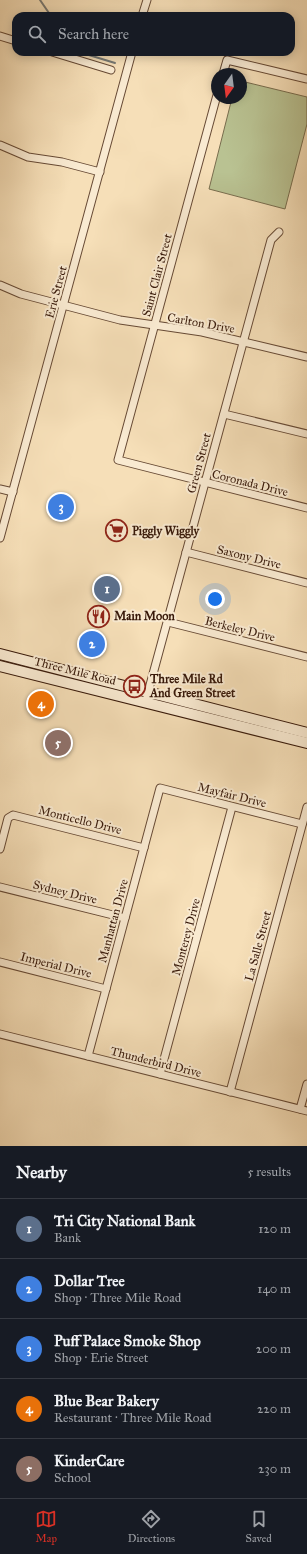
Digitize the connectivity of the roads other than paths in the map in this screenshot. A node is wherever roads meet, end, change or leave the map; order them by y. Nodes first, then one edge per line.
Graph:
1 (147, 0) edge
2 (143, 12) edge
3 (0, 36) edge
4 (12, 40) edge
5 (65, 56) edge
6 (131, 56) edge
7 (225, 68) edge
8 (111, 70) dead end
9 (307, 79) edge
10 (215, 104) edge
11 (0, 145) edge
12 (100, 172) junction
13 (279, 232) dead end
14 (0, 285) edge
15 (63, 306) junction
16 (154, 326) junction
17 (244, 342) junction
18 (307, 357) edge
19 (224, 414) junction
20 (307, 434) edge
21 (118, 460) joint
22 (205, 482) junction
23 (0, 489) edge
24 (13, 492) junction
25 (307, 508) edge
26 (0, 538) edge
27 (186, 552) junction
28 (307, 583) edge
29 (168, 622) junction
30 (0, 654) edge
31 (307, 657) edge
32 (0, 666) edge
33 (147, 698) junction
34 (307, 733) edge
35 (307, 743) edge
36 (159, 792) joint
37 (232, 807) junction
38 (307, 807) edge
39 (304, 821) edge
40 (144, 848) junction
41 (0, 849) edge
42 (0, 887) edge
43 (125, 918) junction
44 (0, 962) edge
45 (106, 989) junction
46 (0, 1034) edge
47 (88, 1056) junction
48 (160, 1074) junction
49 (307, 1084) edge
50 (230, 1092) junction
51 (304, 1110) edge

1 - 2 street
3 - 4 street
5 - 8 street
6 - 12 street, Erie Street
7 - 9 street
10 - 16 street, Saint Clair Street
11 - 12 street
12 - 15 street, Erie Street
13 - 17 street, Green Street
14 - 15 street, Carlton Drive
15 - 16 street, Carlton Drive
15 - 24 street, Erie Street
16 - 17 street, Carlton Drive
16 - 21 street, Saint Clair Street
17 - 18 street, Carlton Drive
17 - 19 street, Green Street
19 - 20 street
19 - 22 street, Green Street
21 - 22 street, Coronada Drive
22 - 25 street, Coronada Drive
22 - 27 street, Green Street
23 - 24 street
24 - 26 street, Erie Street
27 - 28 street, Saxony Drive
27 - 29 street, Green Street
29 - 31 street, Berkeley Drive
29 - 33 street, Green Street
30 - 33 street, Three Mile Road
32 - 33 street, Three Mile Road
33 - 34 street, Three Mile Road
33 - 35 street, Three Mile Road
36 - 37 street, Mayfair Drive
36 - 40 street, Manhattan Drive
37 - 39 street, Mayfair Drive
37 - 48 street, Monterey Drive
38 - 39 street, La Salle Street
39 - 50 street, La Salle Street
40 - 41 street, Monticello Drive
40 - 43 street, Manhattan Drive
42 - 43 street, Sydney Drive
43 - 45 street, Manhattan Drive
44 - 45 street, Imperial Drive
45 - 47 street, Manhattan Drive
46 - 47 street, Thunderbird Drive
47 - 48 street, Thunderbird Drive
48 - 50 street, Thunderbird Drive
49 - 51 street
50 - 51 street, Thunderbird Drive

